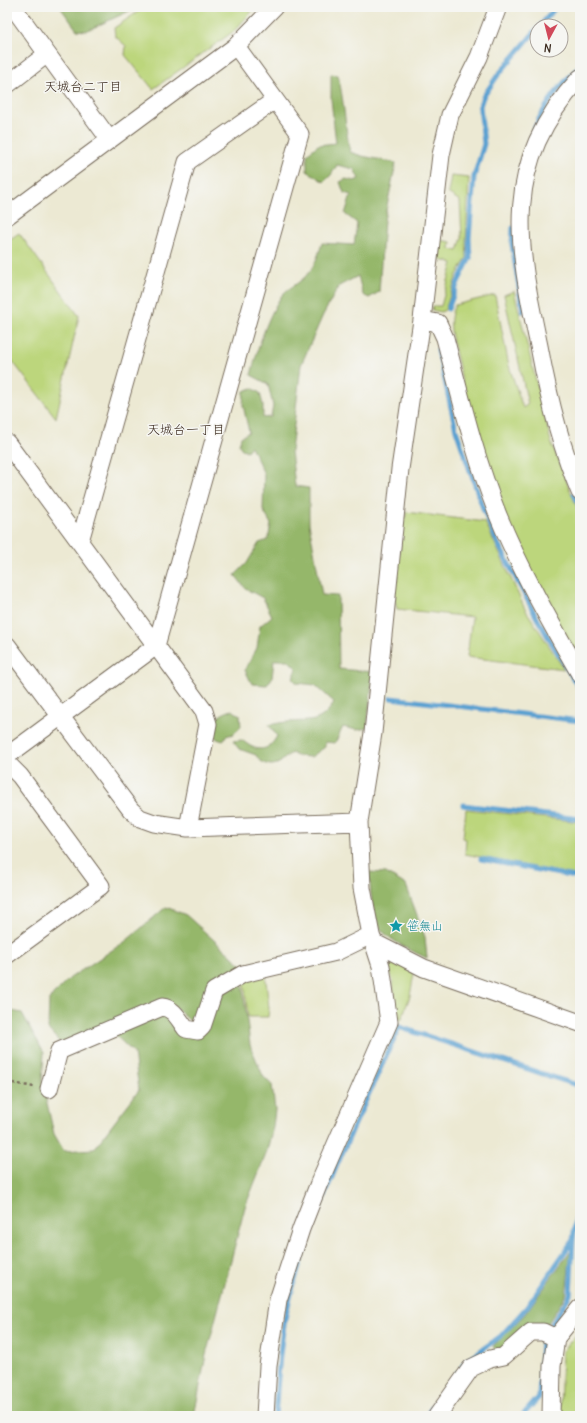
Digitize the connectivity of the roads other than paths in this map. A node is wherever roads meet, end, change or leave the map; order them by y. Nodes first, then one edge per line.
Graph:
1 (12, 7) edge
2 (274, 7) edge
3 (498, 7) edge
4 (236, 46) junction
5 (47, 54) junction
6 (580, 78) edge
7 (7, 85) edge
8 (275, 100) junction
9 (109, 138) junction
10 (7, 216) edge
11 (422, 320) junction
12 (7, 443) edge
13 (580, 492) edge
14 (80, 541) junction
15 (7, 646) edge
16 (156, 646) junction
17 (580, 674) edge
18 (60, 717) junction
19 (7, 756) edge
20 (7, 763) edge
21 (359, 822) junction
22 (188, 828) junction
23 (373, 939) junction
24 (7, 955) edge
25 (580, 1023) edge
26 (49, 1089) dead end
27 (580, 1308) edge
28 (549, 1335) junction
29 (265, 1416) edge
30 (437, 1416) edge
31 (551, 1416) edge

1 - 5 street
2 - 4 street
3 - 11 street
4 - 8 street
4 - 9 street
5 - 7 street
5 - 9 street
6 - 13 street
8 - 14 street
8 - 16 street
9 - 10 street
11 - 17 street
11 - 21 street
12 - 14 street
14 - 16 street
15 - 18 street
16 - 18 street
16 - 22 street
18 - 19 street
18 - 22 street
20 - 24 street
21 - 22 street
21 - 23 street
23 - 25 street
23 - 26 street
23 - 29 street
27 - 28 street
28 - 30 street
28 - 31 street

